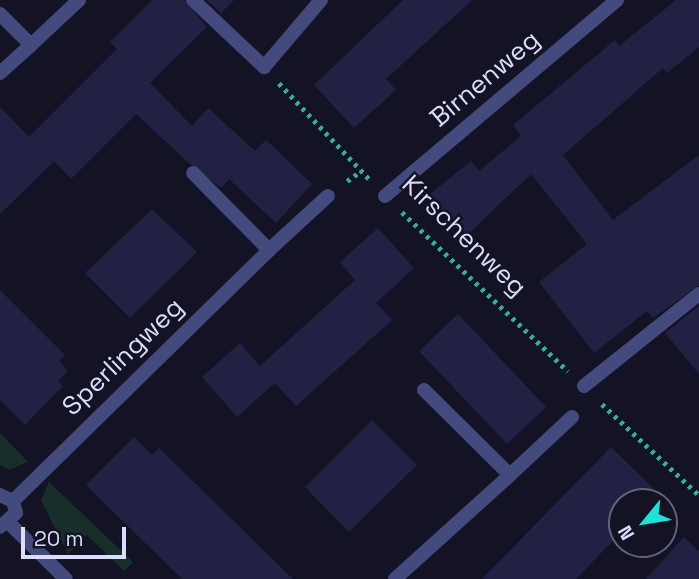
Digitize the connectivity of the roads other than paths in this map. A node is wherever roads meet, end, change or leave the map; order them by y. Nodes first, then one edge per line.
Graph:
1 (79, 0) edge
2 (193, 0) edge
3 (321, 0) edge
4 (617, 0) edge
5 (0, 14) edge
6 (31, 46) junction
7 (0, 73) edge
8 (193, 173) dead end
9 (328, 196) dead end
10 (385, 196) road end
11 (269, 250) junction
12 (699, 294) edge
13 (584, 386) road end
14 (424, 390) dead end
15 (572, 417) dead end
16 (510, 475) junction
17 (6, 498) edge
18 (5, 526) edge
19 (66, 579) edge
20 (395, 579) edge

1 - 6 street
2 - 3 street
4 - 10 street, Birnenweg
5 - 6 street
6 - 7 street
8 - 11 street
9 - 11 street, Sperlingweg
11 - 17 street, Sperlingweg
12 - 13 street
14 - 16 street
15 - 16 street
16 - 20 street
17 - 18 street
18 - 19 street

